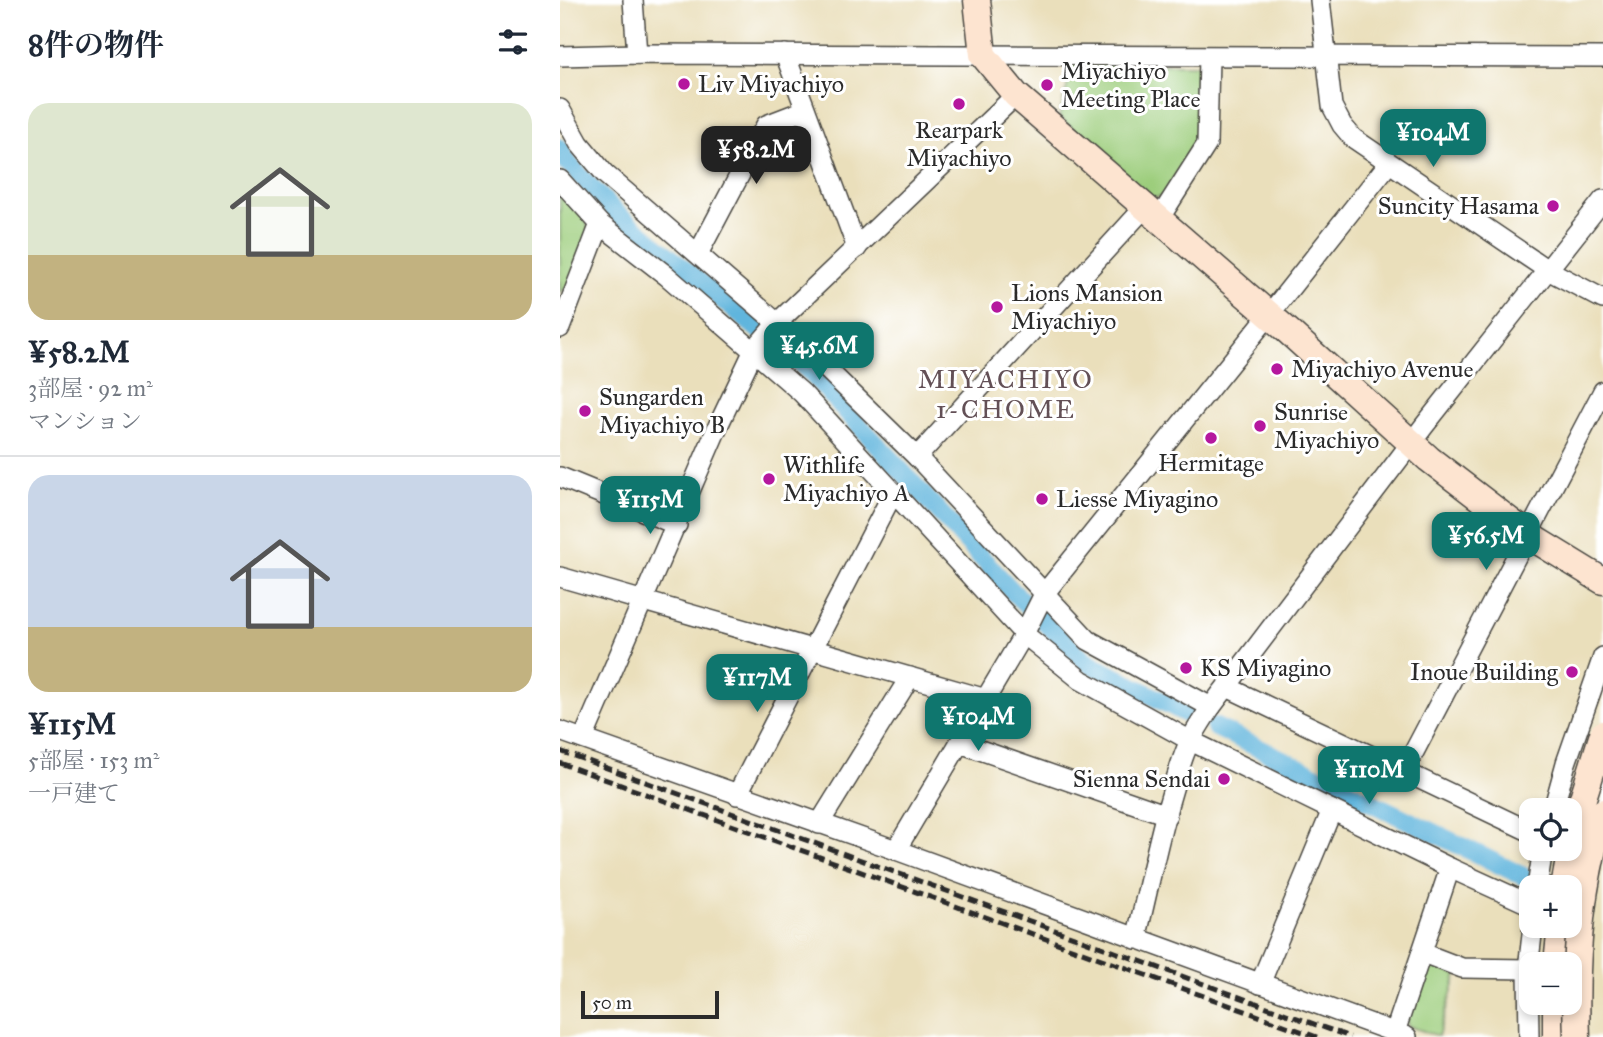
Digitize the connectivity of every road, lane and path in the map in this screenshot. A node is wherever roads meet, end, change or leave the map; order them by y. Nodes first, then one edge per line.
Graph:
1 (633, 0) edge
2 (977, 0) edge
3 (1320, 0) edge
4 (637, 54) junction
5 (785, 54) junction
6 (983, 55) junction
7 (560, 56) edge
8 (1209, 57) junction
9 (1326, 57) junction
10 (1603, 57) edge
11 (1016, 95) junction
12 (560, 109) edge
13 (805, 110) junction
14 (1389, 163) junction
15 (560, 180) edge
16 (1603, 200) edge
17 (1152, 213) junction
18 (600, 224) junction
19 (857, 248) junction
20 (699, 253) junction
21 (1546, 269) junction
22 (565, 299) edge
23 (1603, 299) edge
24 (1269, 315) junction
25 (560, 328) edge
26 (766, 336) junction
27 (1603, 391) edge
28 (1412, 442) junction
29 (917, 457) junction
30 (560, 477) edge
31 (892, 493) junction
32 (677, 525) junction
33 (1528, 535) junction
34 (560, 577) edge
35 (1603, 581) edge
36 (643, 601) junction
37 (1034, 614) junction
38 (812, 650) junction
39 (1603, 657) edge
40 (909, 677) junction
41 (1227, 687) junction
42 (986, 699) junction
43 (1211, 707) junction
44 (560, 731) edge
45 (1603, 734) edge
46 (583, 739) junction
47 (1191, 741) junction
48 (960, 743) junction
49 (1404, 771) junction
50 (737, 795) junction
51 (1556, 798) edge
52 (1332, 810) junction
53 (1603, 812) edge
54 (1167, 815) junction
55 (819, 824) junction
56 (1519, 826) edge
57 (896, 850) junction
58 (1450, 868) junction
59 (1566, 875) edge
60 (1519, 900) edge
61 (1136, 939) junction
62 (1423, 953) junction
63 (1519, 969) edge
64 (1260, 984) junction
65 (1529, 1015) edge
66 (1556, 1015) edge
67 (1401, 1035) edge
68 (1529, 1037) edge
69 (1556, 1037) edge
70 (1577, 1037) edge

1 - 4 street
2 - 6 street
3 - 9 street
4 - 5 street
4 - 7 street
5 - 6 street
5 - 13 street
6 - 8 street
6 - 11 street
8 - 9 street
8 - 17 street
9 - 10 street
9 - 14 street
11 - 17 street
11 - 19 street
12 - 20 street
13 - 19 street
13 - 20 street
14 - 21 street
14 - 24 street
15 - 18 street
16 - 21 street
17 - 24 street
17 - 29 street
18 - 22 street
18 - 26 street
19 - 26 street
20 - 26 street
21 - 23 street
21 - 28 street
22 - 25 street
24 - 28 street
24 - 37 street
26 - 29 street
26 - 31 street
26 - 32 street
27 - 33 street
28 - 33 street
28 - 41 street
29 - 37 street
30 - 32 street
31 - 37 street
31 - 38 street
32 - 36 street
33 - 35 street
33 - 49 street
34 - 36 street
36 - 38 street
36 - 46 street
37 - 42 street
37 - 43 street
37 - 47 street
38 - 40 street
38 - 50 street
39 - 51 street
40 - 42 street
40 - 55 street
41 - 43 street
41 - 49 street
42 - 48 street
43 - 47 street
44 - 46 street
45 - 59 street, bridge
46 - 50 street
47 - 52 street
47 - 54 street
48 - 54 street
48 - 57 street
49 - 56 street
50 - 55 street
52 - 58 street
52 - 64 street
53 - 70 street, bridge
54 - 61 street
55 - 57 street
57 - 61 street
58 - 60 street
58 - 62 street
61 - 64 street
62 - 63 street
62 - 67 street
64 - 67 street
65 - 68 street
66 - 69 street

